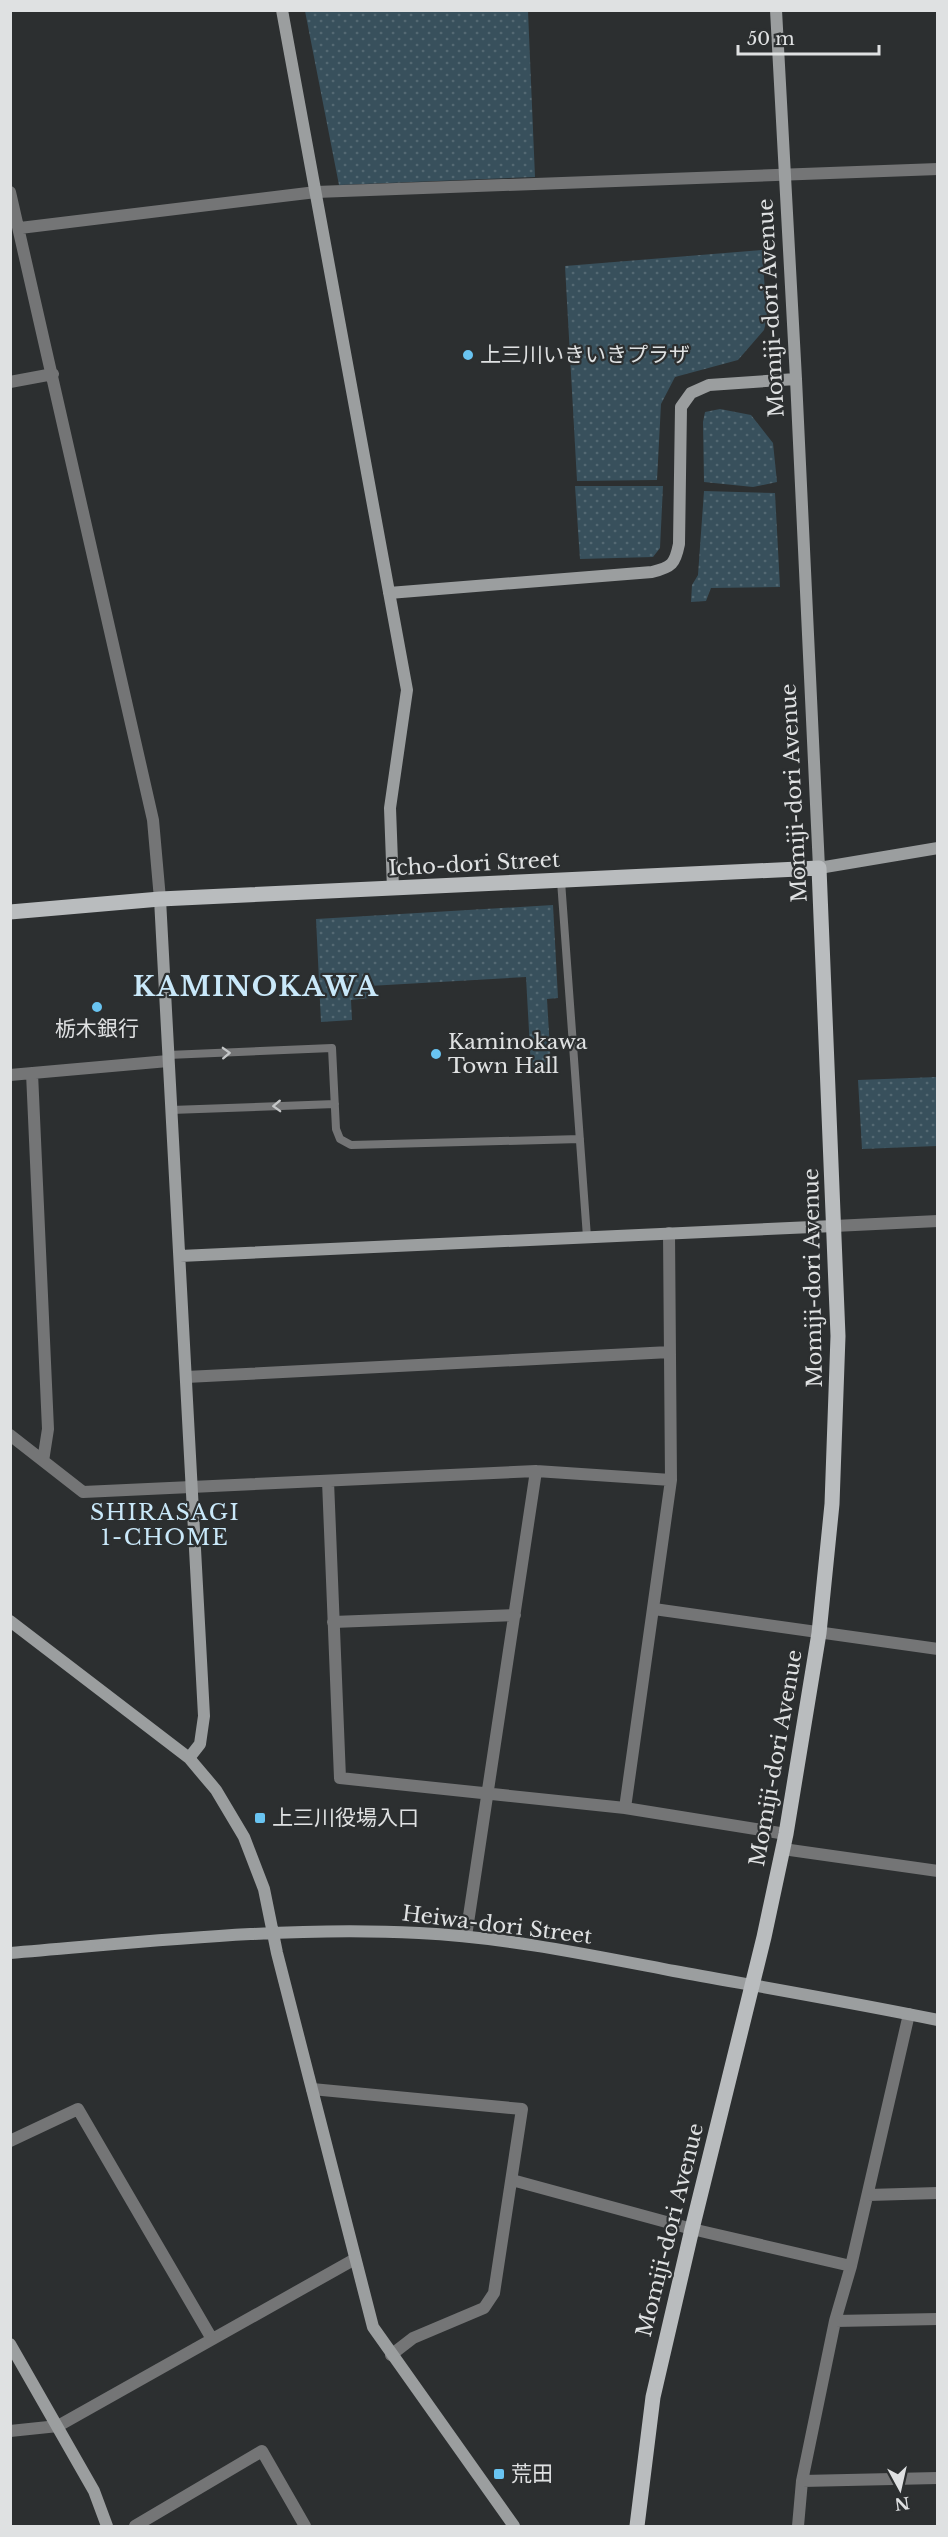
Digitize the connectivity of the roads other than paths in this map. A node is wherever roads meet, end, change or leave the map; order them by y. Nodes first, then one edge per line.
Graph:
1 (282, 10) edge
2 (776, 10) edge
3 (938, 169) edge
4 (785, 175) junction
5 (10, 192) edge
6 (316, 192) junction
7 (20, 228) junction
8 (53, 374) junction
9 (796, 379) junction
10 (10, 382) edge
11 (389, 593) junction
12 (938, 848) edge
13 (819, 868) junction
14 (561, 882) junction
15 (393, 889) junction
16 (160, 899) junction
17 (10, 912) edge
18 (168, 1058) junction
19 (32, 1073) junction
20 (10, 1075) edge
21 (335, 1104) junction
22 (171, 1110) junction
23 (580, 1139) junction
24 (938, 1221) edge
25 (834, 1226) junction
26 (669, 1233) junction
27 (587, 1237) junction
28 (180, 1256) junction
29 (670, 1352) junction
30 (186, 1377) junction
31 (10, 1435) edge
32 (43, 1461) junction
33 (536, 1471) junction
34 (671, 1480) junction
35 (328, 1481) junction
36 (190, 1486) junction
37 (654, 1609) junction
38 (515, 1615) junction
39 (10, 1621) edge
40 (333, 1622) junction
41 (819, 1633) junction
42 (938, 1649) edge
43 (189, 1758) junction
44 (487, 1793) junction
45 (625, 1808) junction
46 (784, 1842) junction
47 (938, 1871) edge
48 (272, 1932) junction
49 (466, 1936) junction
50 (10, 1953) edge
51 (753, 1985) junction
52 (909, 2014) junction
53 (938, 2020) edge
54 (312, 2089) junction
55 (10, 2141) edge
56 (512, 2180) junction
57 (938, 2193) edge
58 (868, 2195) junction
59 (692, 2229) junction
60 (355, 2259) junction
61 (851, 2266) junction
62 (938, 2319) edge
63 (835, 2321) junction
64 (212, 2339) junction
65 (10, 2344) edge
66 (391, 2355) junction
67 (58, 2426) junction
68 (10, 2431) edge
69 (938, 2478) edge
70 (802, 2481) junction
71 (107, 2526) edge
72 (135, 2526) edge
73 (305, 2526) edge
74 (514, 2526) edge
75 (636, 2526) edge
76 (798, 2526) edge

1 - 6 street
2 - 4 street, Momiji-dori Avenue
3 - 4 street
4 - 6 street
4 - 9 street, Momiji-dori Avenue
5 - 7 street
6 - 7 street
6 - 11 street
7 - 8 street
8 - 10 street
8 - 16 street
9 - 11 street
9 - 13 street, Momiji-dori Avenue
11 - 15 street
12 - 13 street, Icho-dori Street
13 - 14 main road, Icho-dori Street
13 - 25 main road, Momiji-dori Avenue
14 - 15 main road, Icho-dori Street
14 - 23 lane
15 - 16 main road, Icho-dori Street
16 - 17 main road, Icho-dori Street
16 - 18 street
18 - 19 street
18 -> 21 lane
18 - 22 street
19 - 20 street
19 - 32 street
21 -> 22 lane
21 - 23 lane
22 - 28 street
23 - 27 lane
24 - 25 street
25 - 26 street
25 - 41 main road, Momiji-dori Avenue
26 - 27 street
26 - 29 street
27 - 28 street
28 - 30 street
29 - 30 street
29 - 34 street
30 - 36 street
31 - 32 street
32 - 36 street
33 - 34 street
33 - 35 street
33 - 38 street
34 - 37 street
35 - 36 street
35 - 40 street
36 - 43 street
37 - 41 street
37 - 45 street
38 - 40 street
38 - 44 street
39 - 43 street
40 - 44 street
41 - 42 street
41 - 46 main road, Momiji-dori Avenue
43 - 48 street
44 - 45 street
44 - 49 street
45 - 46 street
46 - 47 street
46 - 51 main road, Momiji-dori Avenue
48 - 49 street, Heiwa-dori Street
48 - 50 street, Heiwa-dori Street
48 - 54 street
49 - 51 street, Heiwa-dori Street
51 - 52 street, Heiwa-dori Street
51 - 59 main road, Momiji-dori Avenue
52 - 53 street, Heiwa-dori Street
52 - 58 street
54 - 56 street
54 - 60 street
55 - 64 street
56 - 59 street
56 - 66 street
57 - 58 street
58 - 61 street
59 - 61 street
59 - 75 main road, Momiji-dori Avenue
60 - 64 street
60 - 66 street
61 - 63 street
62 - 63 street
63 - 70 street
64 - 67 street
65 - 67 street
66 - 74 street
67 - 68 street
67 - 71 street
69 - 70 street
70 - 76 street
72 - 73 street

